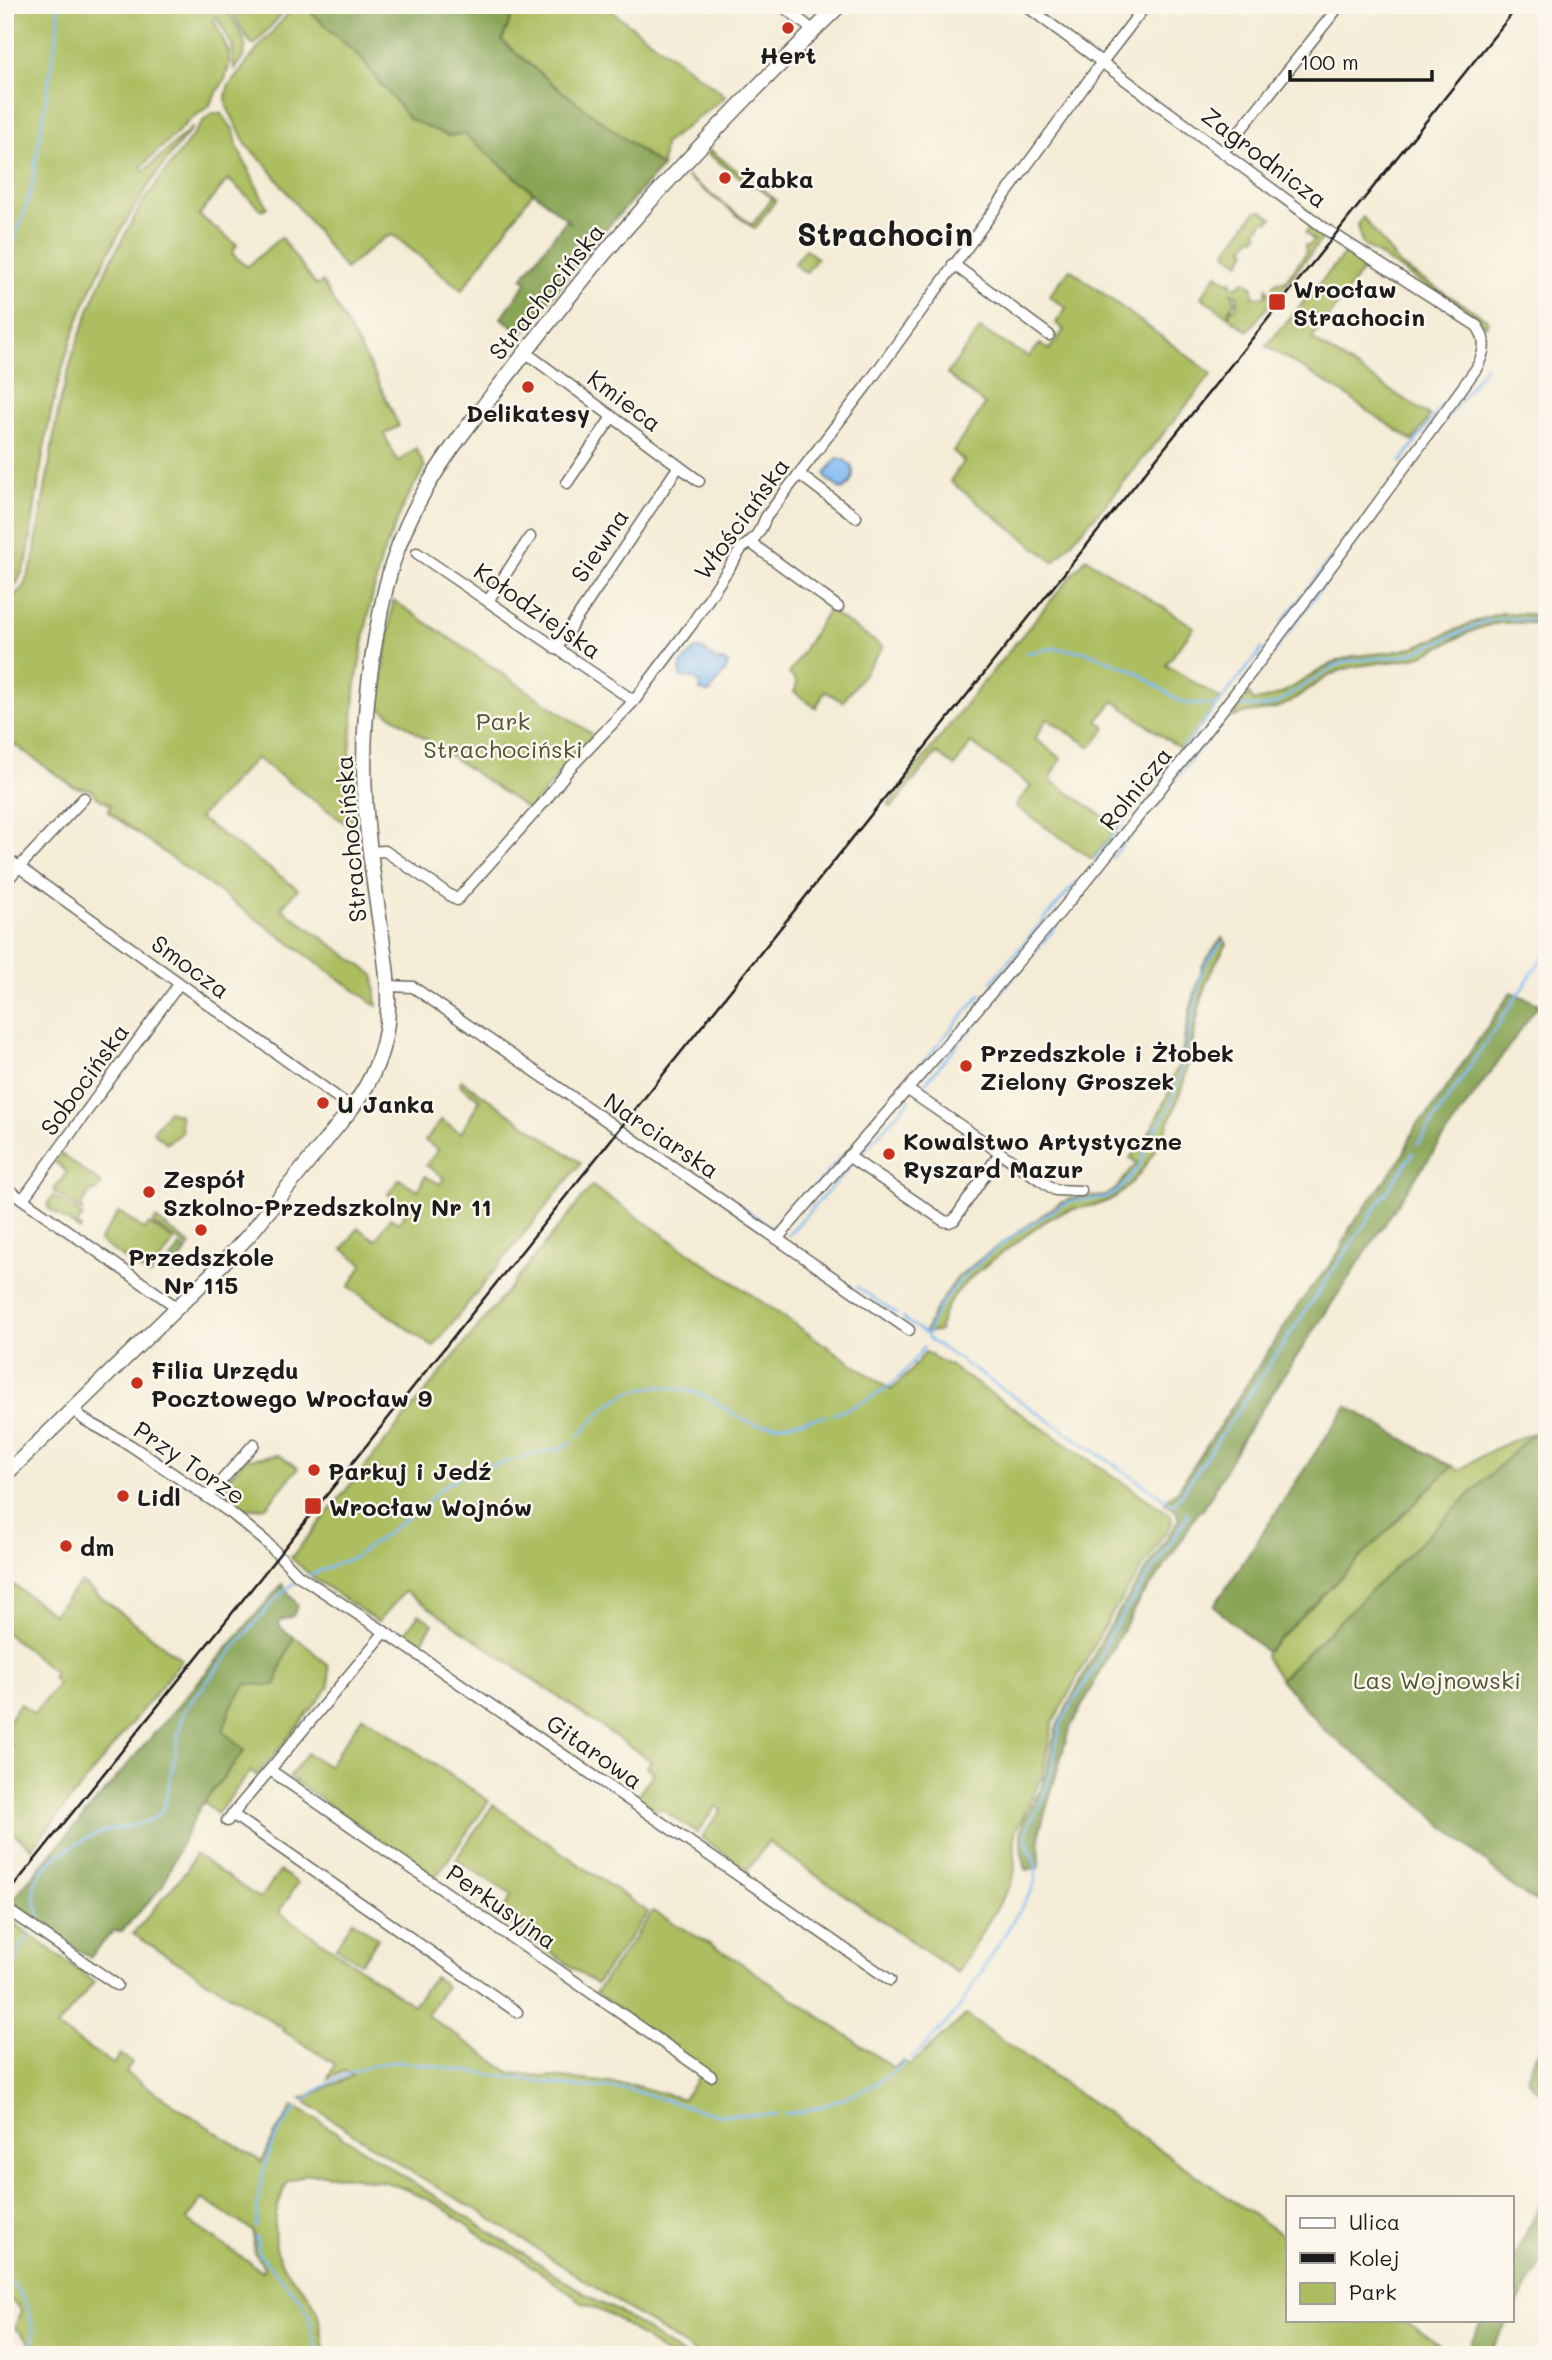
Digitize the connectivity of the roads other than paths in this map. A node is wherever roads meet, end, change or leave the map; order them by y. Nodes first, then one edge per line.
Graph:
1 (781, 5) edge
2 (840, 5) edge
3 (1025, 5) edge
4 (1146, 5) edge
5 (1340, 5) edge
6 (814, 31) junction
7 (1102, 62) junction
8 (1223, 152) junction
9 (953, 264) junction
10 (1049, 335) dead end
11 (1483, 335) joint
12 (525, 352) junction
13 (612, 417) junction
14 (679, 466) junction
15 (799, 474) junction
16 (699, 481) dead end
17 (567, 483) dead end
18 (856, 517) dead end
19 (530, 537) dead end
20 (751, 543) junction
21 (417, 553) dead end
22 (488, 601) junction
23 (838, 607) dead end
24 (555, 649) junction
25 (634, 701) junction
26 (84, 798) dead end
27 (369, 852) junction
28 (5, 857) edge
29 (20, 867) junction
30 (5, 882) edge
31 (179, 984) junction
32 (389, 986) junction
33 (908, 1090) junction
34 (352, 1108) junction
35 (1000, 1153) junction
36 (848, 1156) junction
37 (5, 1187) edge
38 (1081, 1191) dead end
39 (23, 1199) junction
40 (777, 1239) junction
41 (178, 1308) junction
42 (909, 1330) dead end
43 (73, 1409) junction
44 (254, 1444) dead end
45 (5, 1475) edge
46 (206, 1497) junction
47 (278, 1555) joint
48 (385, 1632) junction
49 (270, 1770) junction
50 (5, 1908) edge
51 (890, 1980) dead end
52 (117, 1985) dead end
53 (517, 2012) dead end
54 (711, 2076) dead end

1 - 6 street
2 - 6 main road, Strachocińska
3 - 7 street, Zagrodnicza
4 - 7 street, Włościańska
5 - 8 street
6 - 12 main road, Strachocińska
7 - 8 street, Zagrodnicza
7 - 9 street, Włościańska
8 - 11 street, Zagrodnicza
9 - 10 street
9 - 15 street, Włościańska
11 - 33 street, Rolnicza
12 - 13 street, Kmieca
12 - 27 main road, Strachocińska
13 - 14 street, Kmieca
13 - 17 street
14 - 16 street, Kmieca
14 - 24 street, Siewna
15 - 18 street
15 - 20 street, Włościańska
19 - 22 street
20 - 23 street
20 - 25 street, Włościańska
21 - 22 street, Kołodziejska
22 - 24 street, Kołodziejska
24 - 25 street, Kołodziejska
25 - 27 street, Włościańska
26 - 29 street
27 - 32 main road, Strachocińska
28 - 29 street, Smocza
29 - 30 street
29 - 31 street, Smocza
31 - 34 street, Smocza
31 - 39 street, Sobocińska
32 - 34 main road, Strachocińska
32 - 40 street, Narciarska
33 - 35 street
33 - 36 street, Rolnicza
34 - 41 main road, Strachocińska
35 - 36 street
35 - 38 street
36 - 40 street, Rolnicza
37 - 39 street
39 - 41 street
40 - 42 street, Narciarska
41 - 43 main road, Strachocińska
43 - 45 main road, Strachocińska
43 - 46 street, Przy Torze
44 - 46 street
46 - 47 street, Przy Torze
47 - 48 street, Gitarowa
48 - 49 street
48 - 51 street, Gitarowa
49 - 53 street
49 - 54 street, Perkusyjna
50 - 52 street

